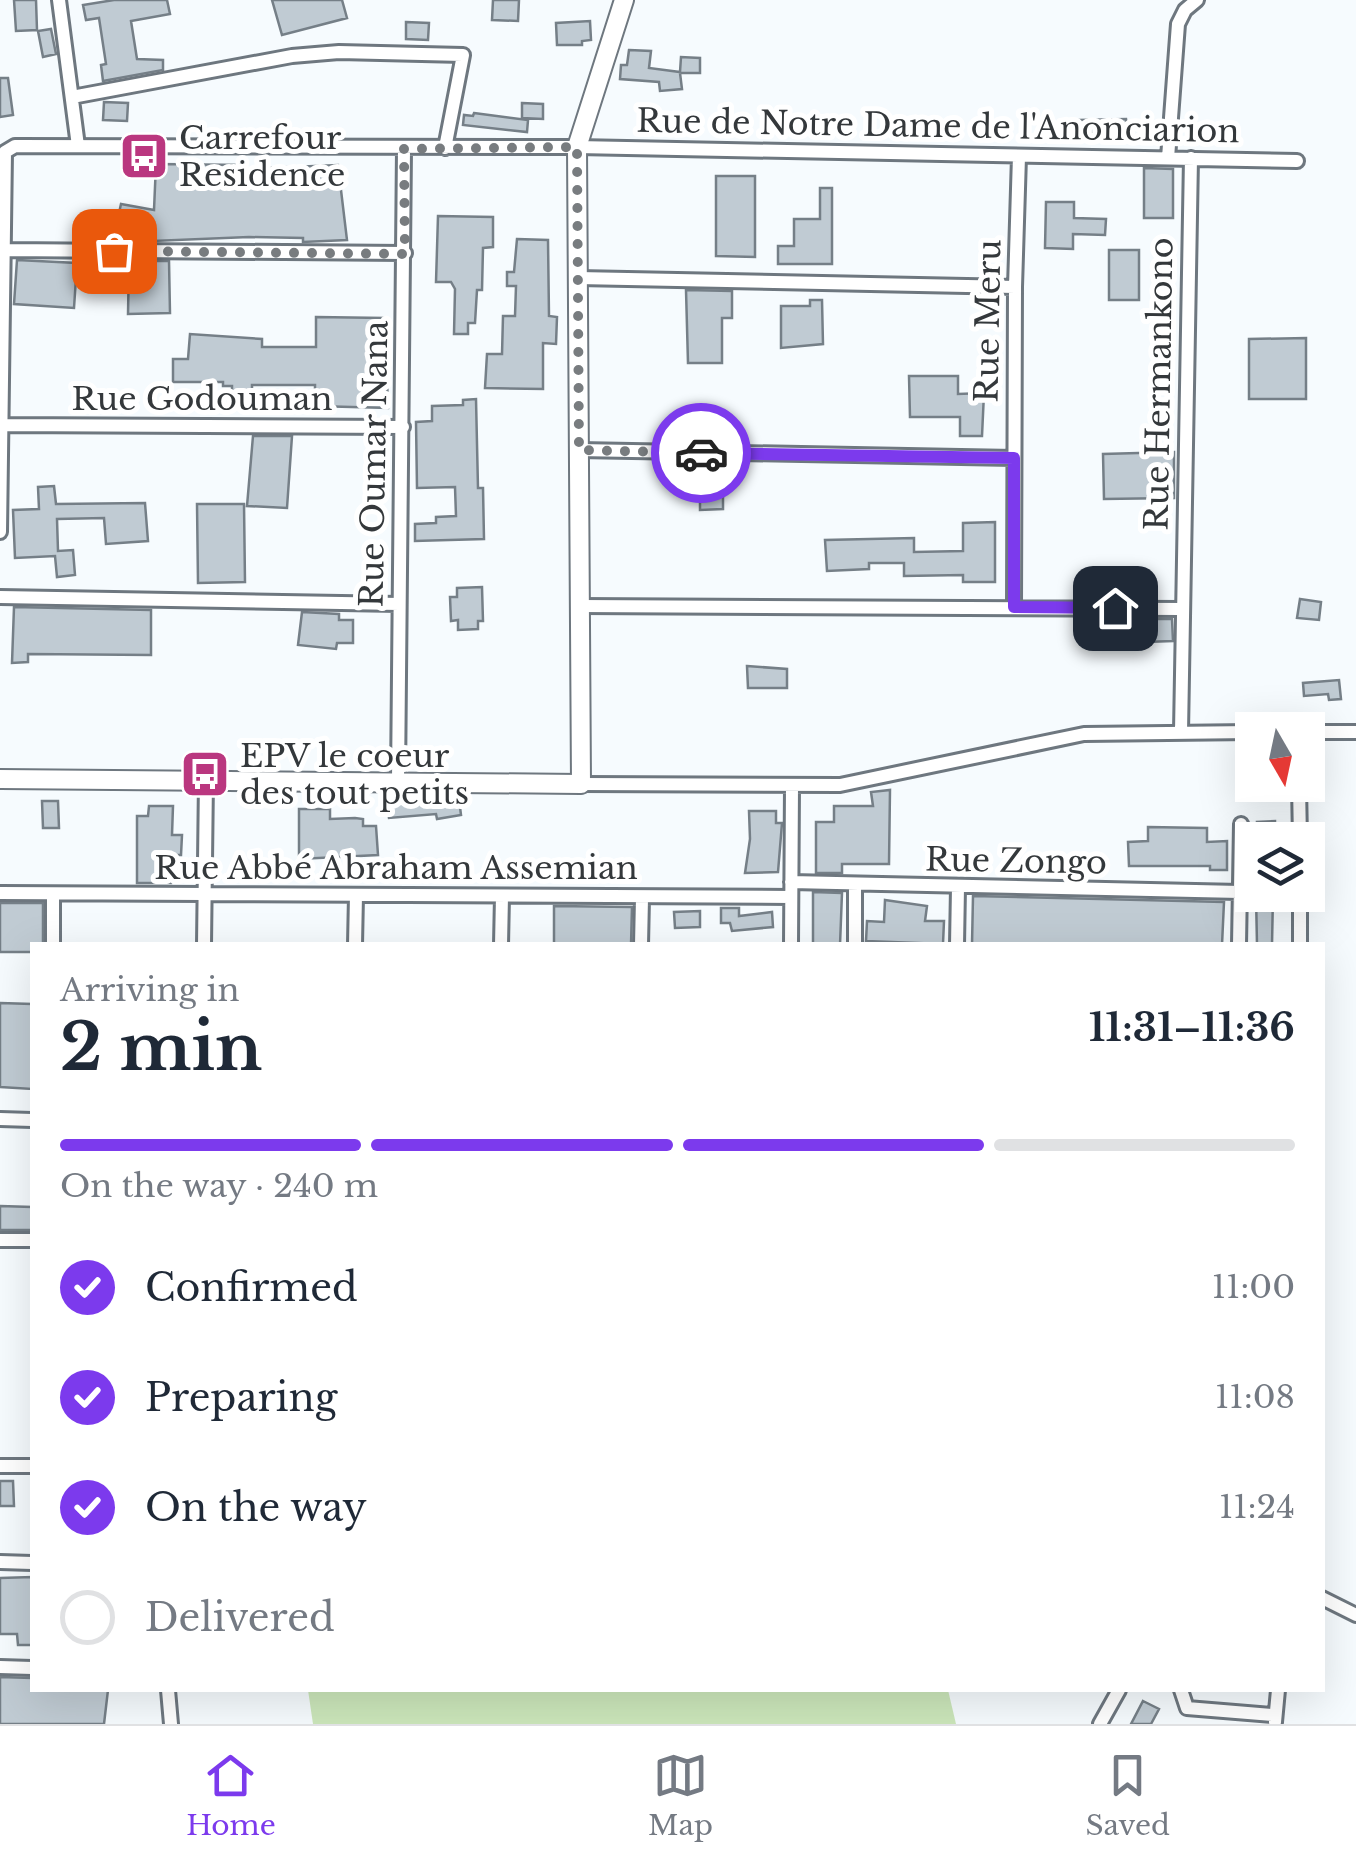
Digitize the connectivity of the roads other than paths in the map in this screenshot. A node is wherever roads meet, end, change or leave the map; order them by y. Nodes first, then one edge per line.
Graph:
1 (59, 0) edge
2 (624, 0) edge
3 (1198, 0) edge
4 (72, 97) junction
5 (78, 146) junction
6 (577, 147) junction
7 (445, 148) junction
8 (404, 149) junction
9 (1019, 156) junction
10 (1168, 158) junction
11 (1191, 158) junction
12 (1297, 161) dead end
13 (5, 250) junction
14 (405, 254) junction
15 (578, 278) junction
16 (1015, 287) junction
17 (2, 425) edge
18 (403, 428) junction
19 (579, 450) junction
20 (1014, 458) junction
21 (0, 532) edge
22 (0, 597) edge
23 (399, 604) junction
24 (580, 606) junction
25 (1014, 607) junction
26 (1182, 609) junction
27 (1181, 732) junction
28 (1235, 732) edge
29 (1325, 732) edge
30 (1356, 732) edge
31 (0, 778) edge
32 (206, 778) junction
33 (398, 780) junction
34 (581, 784) junction
35 (792, 786) junction
36 (791, 882) junction
37 (855, 885) junction
38 (958, 887) junction
39 (1235, 892) edge
40 (0, 893) edge
41 (54, 894) junction
42 (204, 894) junction
43 (356, 895) junction
44 (502, 896) junction
45 (791, 897) junction
46 (642, 898) junction
47 (1240, 912) edge
48 (1300, 912) edge
49 (53, 942) edge
50 (204, 942) edge
51 (355, 942) edge
52 (501, 942) edge
53 (642, 942) edge
54 (791, 942) edge
55 (855, 942) edge
56 (957, 942) edge
57 (1239, 942) edge
58 (1300, 942) edge
59 (0, 1120) edge
60 (30, 1120) edge
61 (0, 1240) edge
62 (30, 1240) edge
63 (0, 1466) edge
64 (30, 1466) edge
65 (0, 1562) edge
66 (30, 1562) edge
67 (1325, 1600) edge
68 (1356, 1615) edge
69 (0, 1667) edge
70 (30, 1668) edge
71 (168, 1692) edge
72 (1117, 1692) edge
73 (1182, 1692) edge
74 (1278, 1692) edge
75 (1274, 1720) edge
76 (170, 1724) edge
77 (1100, 1724) edge

1 - 4 street
2 - 6 street
3 - 10 street
4 - 5 street
4 - 7 street
5 - 8 street, Rue de Notre Dame de l'Anonciarion
5 - 13 street, Rue de Notre Dame de l'Anonciarion
6 - 7 street, Rue de Notre Dame de l'Anonciarion
6 - 9 street, Rue de Notre Dame de l'Anonciarion
6 - 15 street
7 - 8 street, Rue de Notre Dame de l'Anonciarion
8 - 14 street, Rue Oumar Nana
9 - 10 street, Rue de Notre Dame de l'Anonciarion
9 - 16 street, Rue Meru
10 - 11 street, Rue de Notre Dame de l'Anonciarion
11 - 12 street, Rue de Notre Dame de l'Anonciarion
11 - 26 street, Rue Hermankono
13 - 14 street
13 - 17 street
14 - 18 street, Rue Oumar Nana
15 - 16 street
15 - 19 street
16 - 20 street, Rue Meru
17 - 18 street, Rue Godouman
17 - 21 street
18 - 23 street, Rue Oumar Nana
19 - 20 street
19 - 24 street
20 - 25 street, Rue Meru
22 - 23 street
23 - 33 street, Rue Oumar Nana
24 - 25 street
24 - 34 street
25 - 26 street
26 - 27 street, Rue Hermankono
27 - 28 street
27 - 35 street
29 - 30 street
31 - 32 street
32 - 33 street
32 - 42 street
33 - 34 street
34 - 35 street
35 - 36 street
36 - 37 street, Rue Zongo
36 - 45 street
37 - 38 street, Rue Zongo
37 - 55 street
38 - 39 street, Rue Zongo
38 - 56 street
40 - 41 street, Rue Abbé Abraham Assemian
41 - 42 street, Rue Abbé Abraham Assemian
41 - 49 street
42 - 43 street, Rue Abbé Abraham Assemian
42 - 50 street
43 - 44 street, Rue Abbé Abraham Assemian
43 - 51 street
44 - 46 street, Rue Abbé Abraham Assemian
44 - 52 street
45 - 46 street, Rue Abbé Abraham Assemian
45 - 54 street
46 - 53 street
47 - 57 street
48 - 58 street
59 - 60 street
61 - 62 street
63 - 64 street
65 - 66 street
67 - 68 street
69 - 70 street
71 - 76 street
72 - 77 street
73 - 75 street
74 - 75 street

